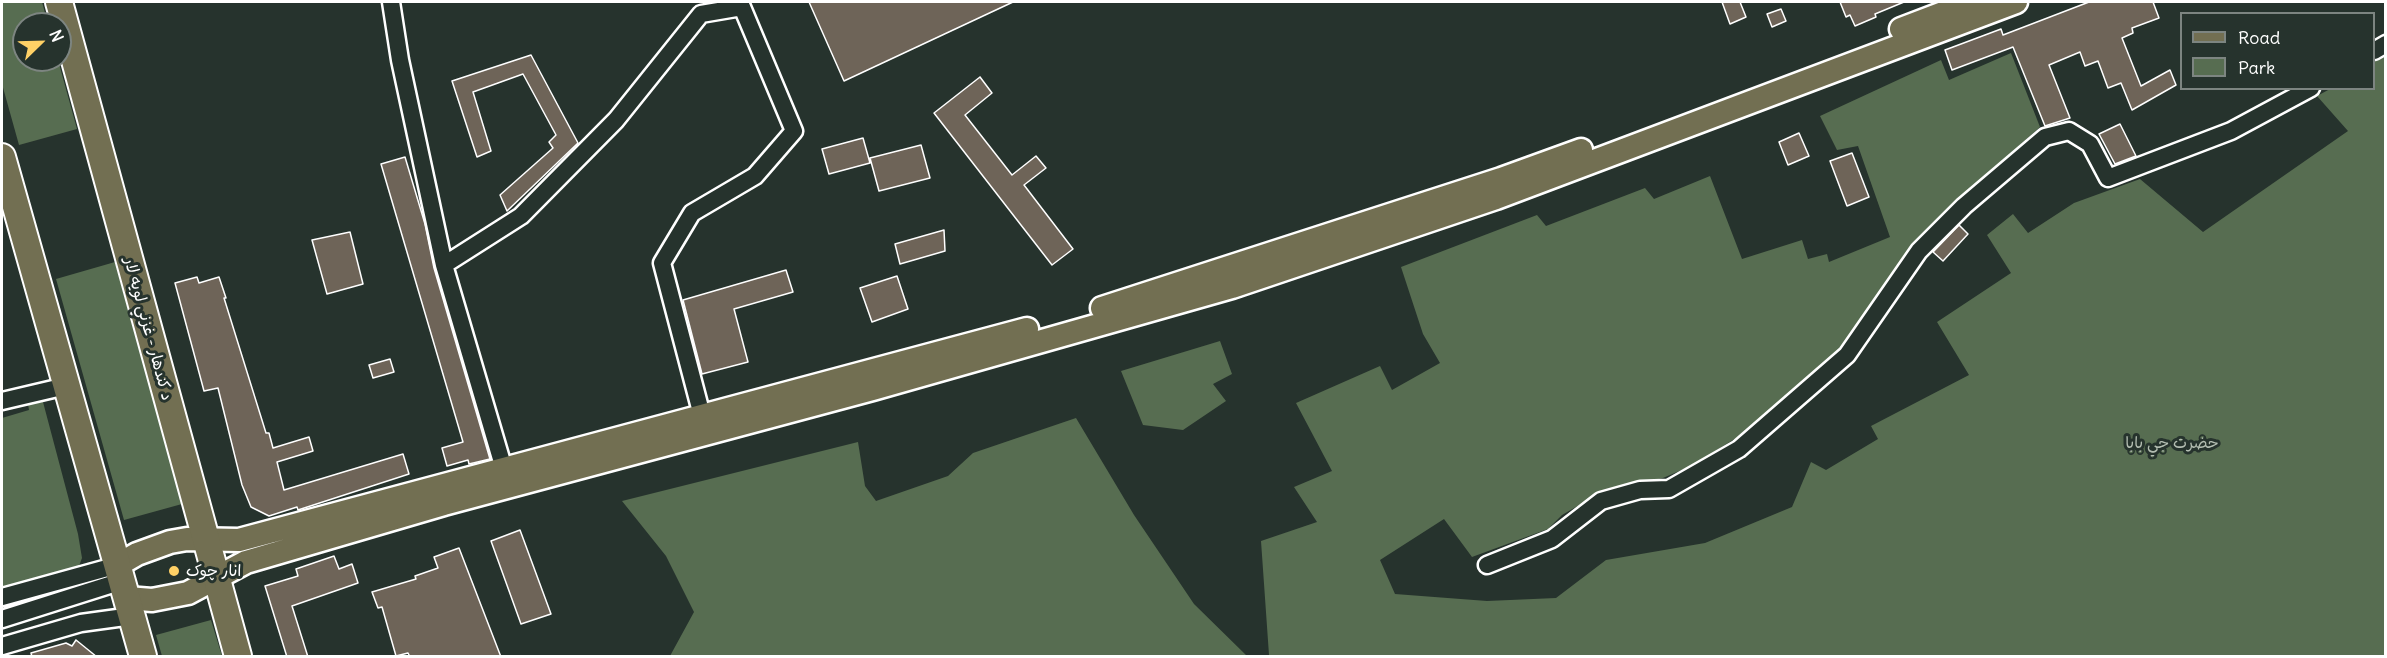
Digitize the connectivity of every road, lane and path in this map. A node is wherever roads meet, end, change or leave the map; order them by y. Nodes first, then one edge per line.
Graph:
1 (59, 2) edge
2 (391, 2) edge
3 (1972, 2) edge
4 (2016, 2) edge
5 (2307, 90) edge
6 (2, 157) edge
7 (444, 265) junction
8 (1237, 275) junction
9 (66, 386) junction
10 (2, 401) edge
11 (704, 425) junction
12 (504, 469) junction
13 (442, 495) junction
14 (205, 539) junction
15 (1487, 565) dead end
16 (216, 579) junction
17 (125, 590) junction
18 (2, 597) edge
19 (2, 619) edge
20 (2, 646) edge
21 (143, 657) edge
22 (238, 657) edge

1 - 14 highway, د کندهار - غزني لويه لار
2 - 7 street
3 - 8 main road
4 - 8 main road
5 - 15 street
6 - 9 highway
7 - 11 street
7 - 12 street
8 - 11 main road
9 - 10 street
9 - 17 highway
11 - 12 main road
11 - 13 main road
12 - 13 main road
13 - 14 main road
13 - 16 main road
14 - 16 highway, د کندهار - غزني لويه لار
14 - 17 main road
16 - 17 main road
16 - 22 highway, د کندهار - غزني لويه لار
17 - 18 street
17 - 19 street
17 - 20 street
17 - 21 highway

